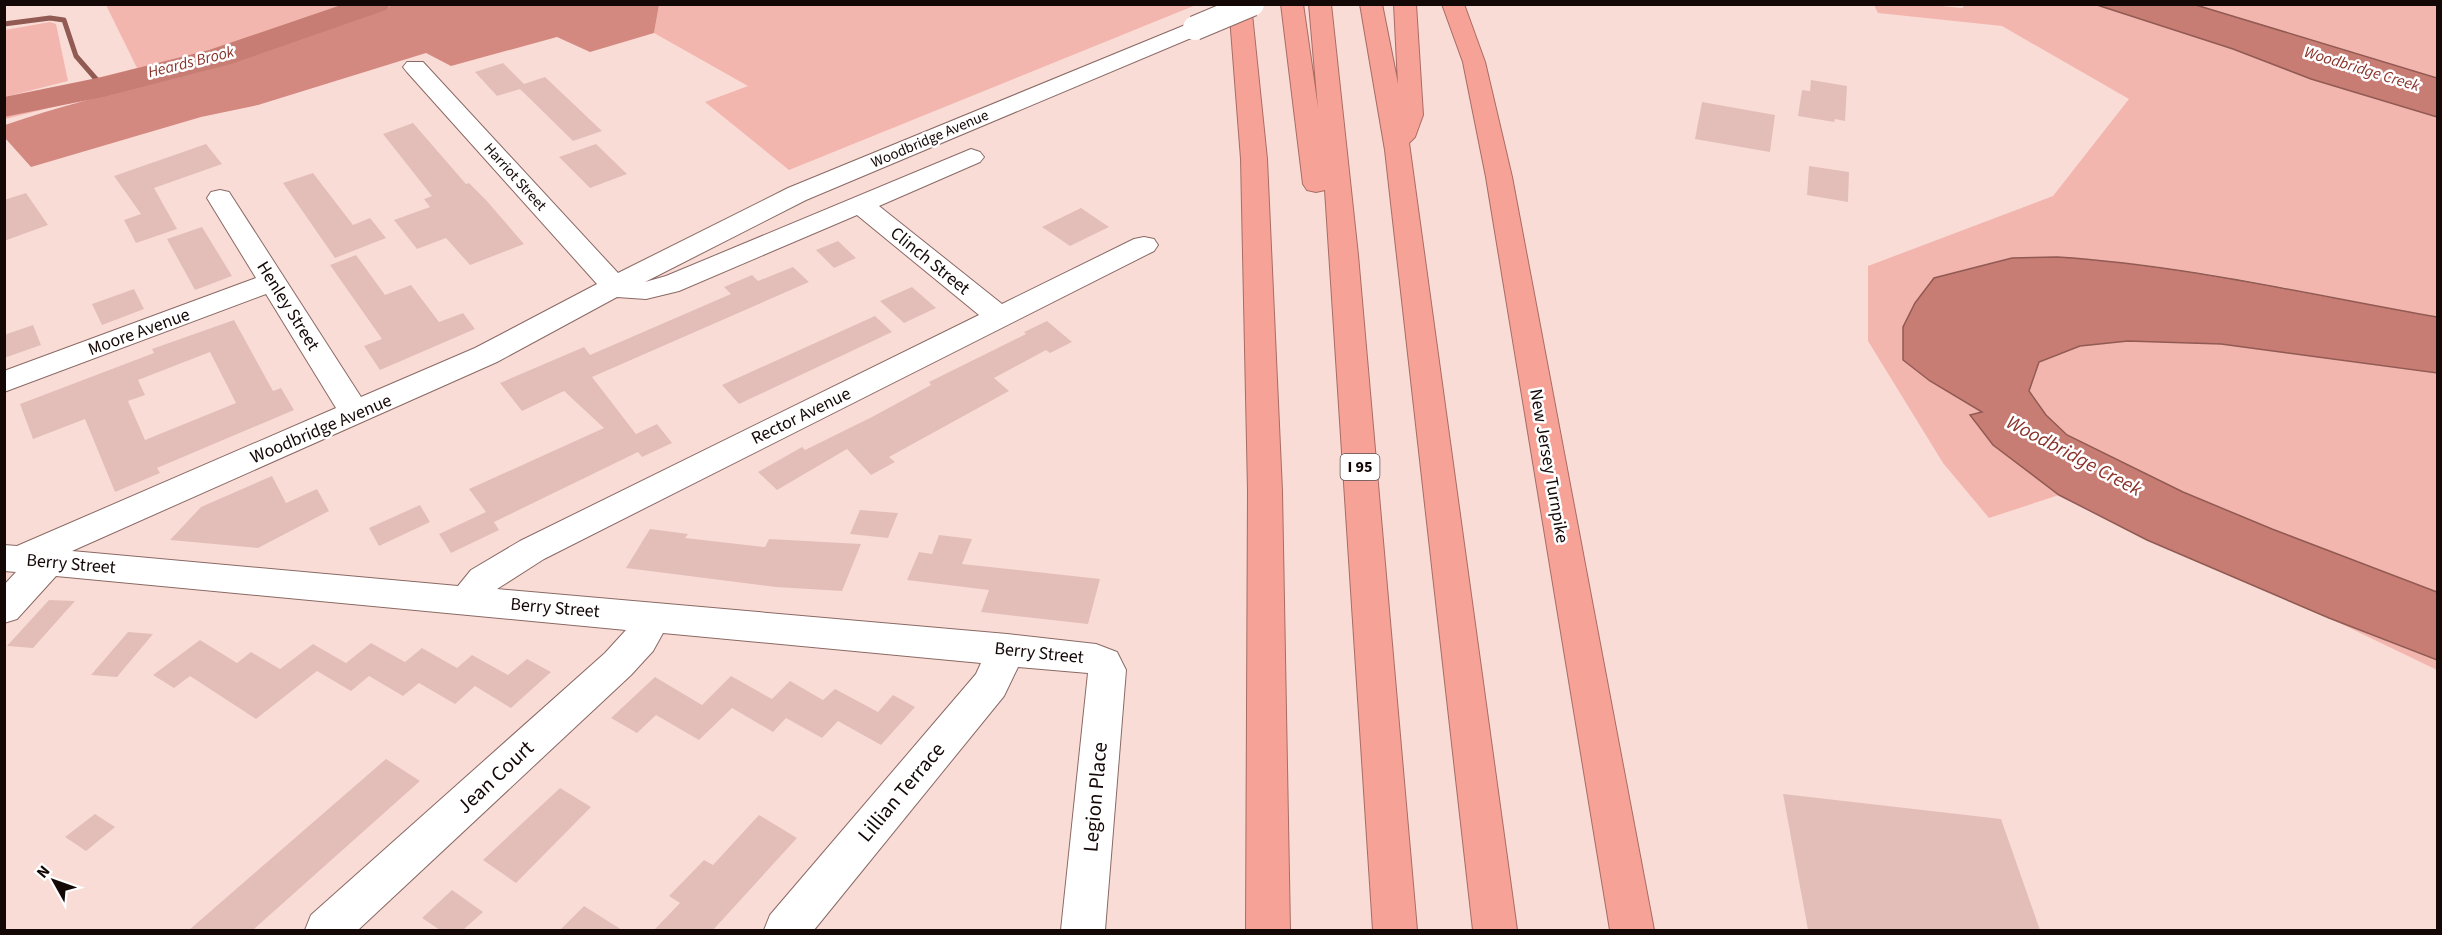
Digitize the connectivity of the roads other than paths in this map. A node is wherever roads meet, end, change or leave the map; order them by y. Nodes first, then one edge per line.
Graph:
1 (1240, 4) edge
2 (1252, 4) edge
3 (1292, 4) edge
4 (1320, 4) edge
5 (1371, 4) edge
6 (1405, 4) edge
7 (1453, 4) edge
8 (415, 67) dead end
9 (1398, 150) junction
10 (971, 157) dead end
11 (220, 198) dead end
12 (860, 204) junction
13 (1144, 245) dead end
14 (273, 282) junction
15 (615, 287) junction
16 (1000, 317) junction
17 (4, 382) edge
18 (356, 414) junction
19 (1357, 424) junction
20 (24, 559) edge
21 (467, 600) junction
22 (4, 609) edge
23 (654, 617) junction
24 (1007, 650) junction
25 (1104, 663) joint
26 (327, 930) edge
27 (786, 930) edge
28 (1083, 930) edge
29 (1268, 930) edge
30 (1395, 930) edge
31 (1495, 930) edge
32 (1632, 930) edge

1 - 29 highway
2 - 15 street, Woodbridge Avenue, bridge
3 - 19 highway
4 - 19 highway, I 95
5 - 9 highway
6 - 9 highway
7 - 32 highway, New Jersey Turnpike
8 - 15 street, Harriot Street
9 - 31 highway
10 - 12 street, Woodbridge Avenue
11 - 14 street, Henley Street
12 - 15 street, Woodbridge Avenue
12 - 16 street, Clinch Street
13 - 16 street, Rector Avenue
14 - 17 street, Moore Avenue
14 - 18 street, Henley Street
15 - 18 street, Woodbridge Avenue
16 - 21 street, Rector Avenue
18 - 20 street, Woodbridge Avenue
19 - 30 highway, I 95
20 - 21 street, Berry Street
20 - 22 street
21 - 23 street, Berry Street
23 - 24 street, Berry Street
23 - 26 street, Jean Court
24 - 25 street, Berry Street
24 - 27 street, Lillian Terrace
25 - 28 street, Legion Place

